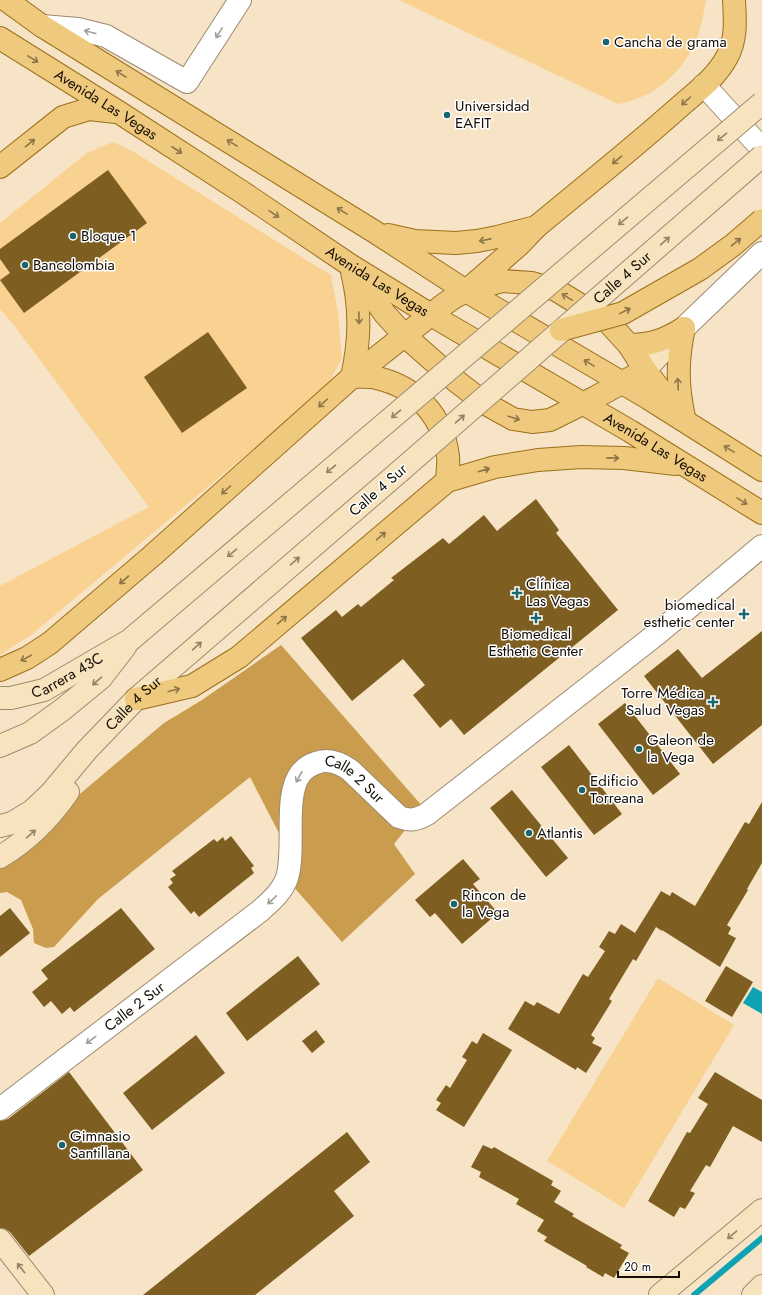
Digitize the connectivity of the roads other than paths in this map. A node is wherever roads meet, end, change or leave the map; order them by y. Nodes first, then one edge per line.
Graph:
1 (6, 0) edge
2 (240, 0) edge
3 (734, 0) edge
4 (42, 26) junction
5 (0, 38) edge
6 (704, 85) junction
7 (762, 103) edge
8 (120, 113) junction
9 (762, 149) edge
10 (762, 156) edge
11 (0, 167) edge
12 (762, 220) edge
13 (536, 227) junction
14 (375, 232) junction
15 (762, 252) edge
16 (350, 266) junction
17 (464, 289) junction
18 (431, 315) junction
19 (684, 328) junction
20 (562, 330) junction
21 (405, 336) junction
22 (629, 345) junction
23 (645, 370) junction
24 (352, 377) junction
25 (622, 383) junction
26 (583, 404) junction
27 (685, 422) junction
28 (685, 466) junction
29 (762, 470) edge
30 (447, 481) junction
31 (762, 513) edge
32 (762, 546) edge
33 (130, 640) junction
34 (0, 670) edge
35 (0, 698) edge
36 (136, 700) junction
37 (0, 746) edge
38 (87, 750) junction
39 (0, 826) edge
40 (0, 857) edge
41 (0, 1110) edge
42 (762, 1210) edge
43 (0, 1240) edge
44 (762, 1286) edge
45 (43, 1295) edge
46 (660, 1295) edge
47 (753, 1295) edge

1 - 4 main road
2 -> 4 street
3 - 6 main road
14 -> 4 main road
5 -> 8 main road, Avenida Las Vegas
6 - 9 street
6 -> 13 main road
7 -> 33 main road, bridge
11 -> 8 main road
8 -> 16 main road, Avenida Las Vegas
20 -> 10 main road, Calle 4 Sur, bridge
20 -> 12 main road, bridge
13 -> 14 main road
13 - 17 main road
14 - 17 main road
15 - 19 street
16 - 18 main road, Avenida Las Vegas
16 - 21 main road
16 -> 24 main road
17 - 18 main road
22 -> 17 main road
25 -> 17 main road
18 - 21 main road
18 - 26 main road, Avenida Las Vegas
19 - 22 main road
19 - 23 main road
27 -> 19 main road
36 -> 20 main road, Calle 4 Sur, bridge
21 - 24 main road
21 -> 26 main road
22 - 23 main road
23 - 25 main road
23 - 27 main road
24 - 30 main road
24 -> 34 main road
25 - 26 main road
25 - 27 main road
26 - 28 main road, Avenida Las Vegas
29 -> 27 main road
30 -> 28 main road
28 -> 31 main road, Avenida Las Vegas
36 -> 30 main road
32 -> 41 street, Calle 2 Sur
33 - 35 main road, Carrera 43C
33 -> 37 main road
36 - 38 main road, Calle 4 Sur
38 - 39 main road, Calle 4 Sur
40 -> 38 main road
42 -> 46 main road
45 -> 43 main road
44 - 47 main road

